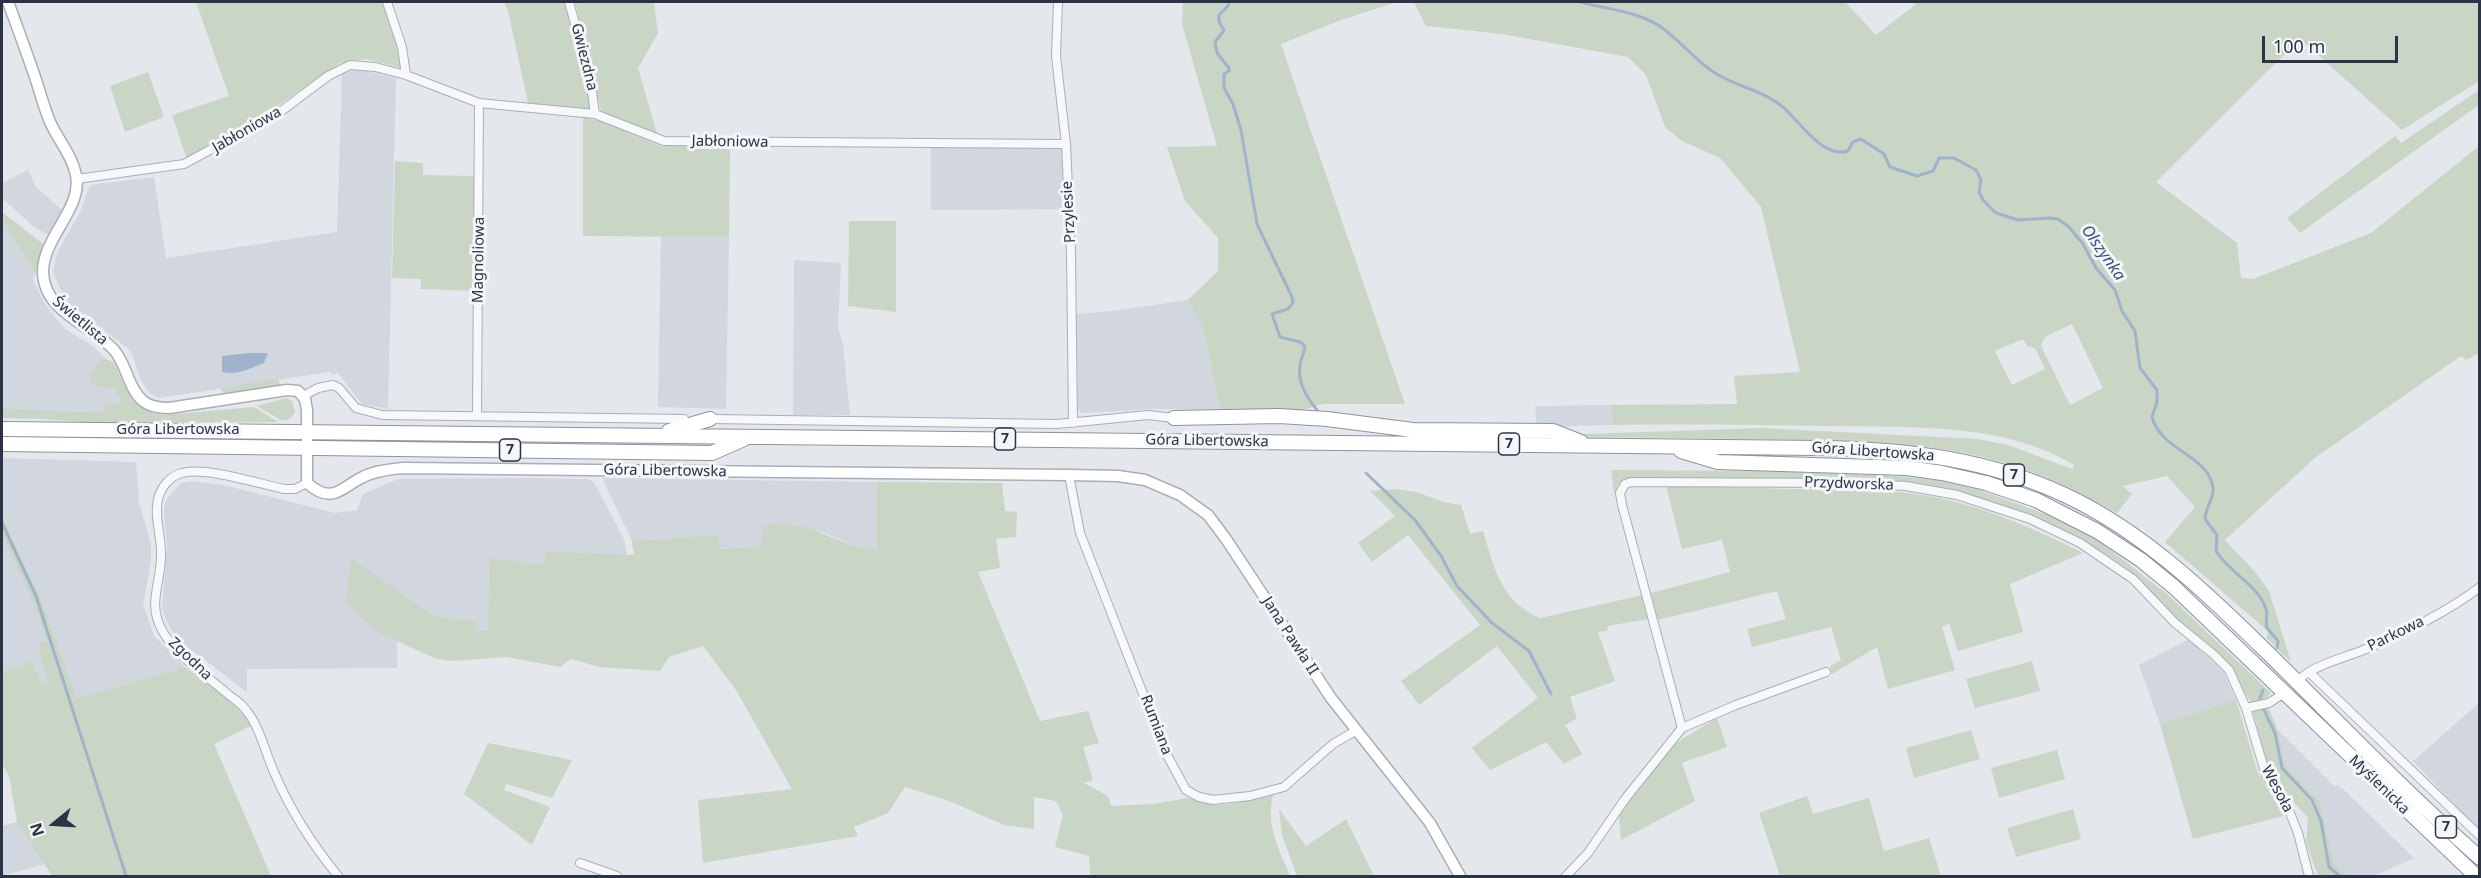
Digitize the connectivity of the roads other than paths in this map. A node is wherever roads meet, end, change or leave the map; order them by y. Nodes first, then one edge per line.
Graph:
1 (8, 2) edge
2 (387, 2) edge
3 (570, 2) edge
4 (1058, 2) edge
5 (406, 75) junction
6 (479, 103) junction
7 (595, 114) junction
8 (1066, 144) junction
9 (77, 178) junction
10 (303, 396) junction
11 (477, 416) junction
12 (1174, 418) joint
13 (684, 419) dead end
14 (710, 419) joint
15 (1073, 423) junction
16 (2, 429) edge
17 (308, 431) junction
18 (655, 435) junction
19 (750, 436) junction
20 (2, 444) edge
21 (27, 444) junction
22 (1591, 446) junction
23 (1664, 446) junction
24 (308, 448) junction
25 (2, 455) edge
26 (1069, 475) junction
27 (307, 483) junction
28 (2480, 587) edge
29 (1826, 672) dead end
30 (2309, 672) junction
31 (2296, 681) junction
32 (2284, 693) junction
33 (2246, 708) junction
34 (1682, 728) junction
35 (1357, 730) junction
36 (2480, 836) edge
37 (2480, 858) edge
38 (580, 863) dead end
39 (338, 876) edge
40 (617, 876) edge
41 (1460, 876) edge
42 (1566, 876) edge
43 (2309, 876) edge
44 (2476, 876) edge

1 - 9 street
2 - 5 street
3 - 7 street, Gwiezdna
4 - 8 street, Przylesie
5 - 6 street, Jabłoniowa
5 - 9 street, Jabłoniowa
6 - 7 street, Jabłoniowa
6 - 11 street, Magnoliowa
7 - 8 street, Jabłoniowa
8 - 15 street, Przylesie
9 - 10 street, Świetlista
10 - 11 street
10 - 17 street
11 - 13 street
12 - 15 street, Góra Libertowska
12 - 22 highway, 7
14 - 15 street, Góra Libertowska
14 - 18 highway
16 - 17 highway, Góra Libertowska / 7
17 - 18 highway, Góra Libertowska / 7
17 - 24 street
18 - 19 highway, Góra Libertowska / 7
19 - 22 highway, Góra Libertowska / 7
19 - 24 highway, Góra Libertowska / 7
20 - 21 highway, Góra Libertowska / 7
21 - 24 highway, Góra Libertowska / 7
21 - 25 highway
22 - 23 highway, Góra Libertowska / 7
23 - 31 highway, Góra Libertowska / 7
23 - 32 highway, Góra Libertowska / 7
24 - 27 street
26 - 27 street, Góra Libertowska
26 - 35 street, Jana Pawła II
26 - 35 street, Rumiana
27 - 39 street, Zgodna
28 - 30 street, Parkowa
29 - 34 street
30 - 31 street, Parkowa
30 - 36 street
31 - 37 highway, Myślenicka / 7
32 - 33 street
32 - 44 highway, Myślenicka / 7
33 - 34 street, Przydworska
33 - 43 street, Wesoła
34 - 42 street
35 - 41 street, Jana Pawła II
38 - 40 street

